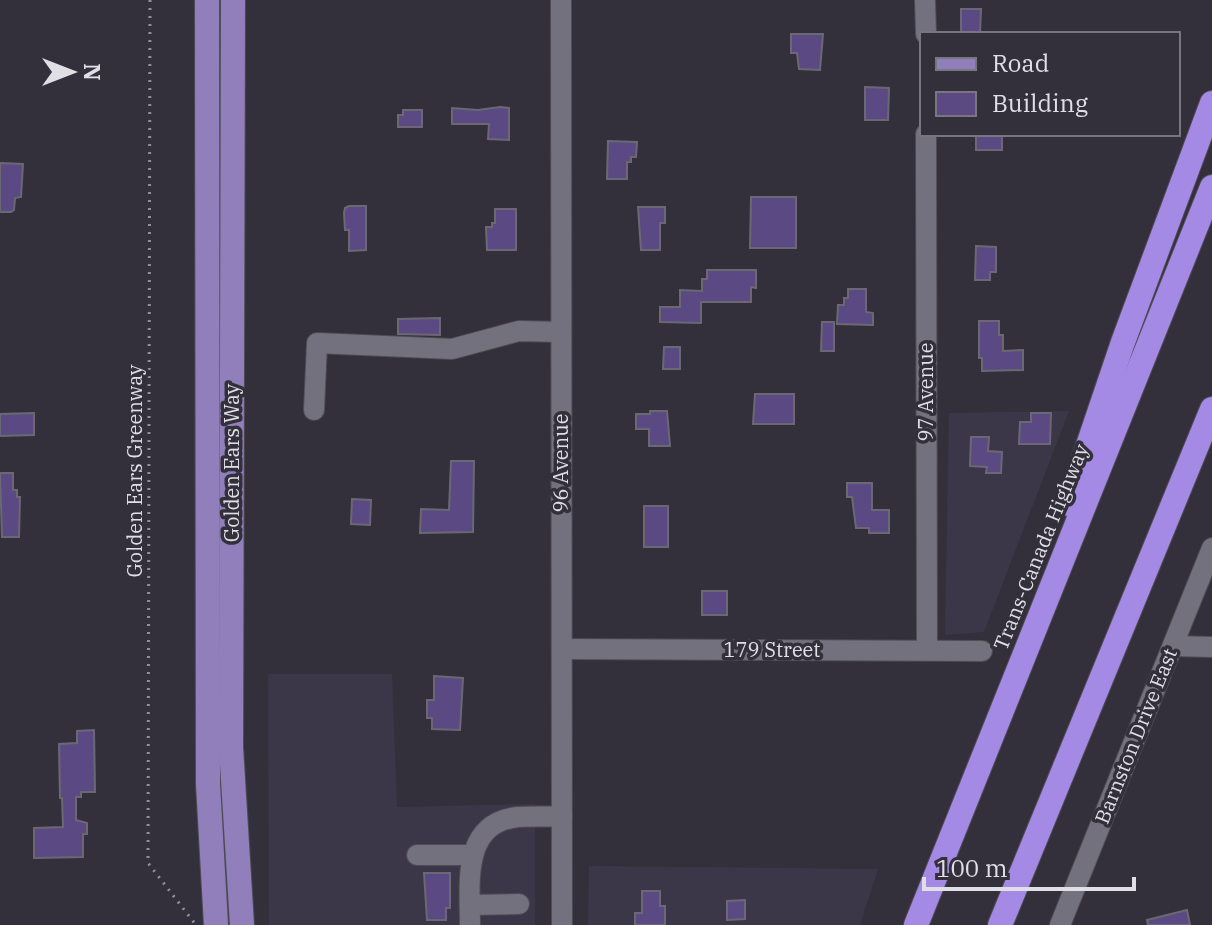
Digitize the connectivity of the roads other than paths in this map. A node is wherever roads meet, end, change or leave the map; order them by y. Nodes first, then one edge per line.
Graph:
1 (207, 0) edge
2 (233, 0) edge
3 (561, 0) edge
4 (925, 0) edge
5 (926, 32) edge
6 (1212, 103) edge
7 (926, 136) edge
8 (1212, 187) edge
9 (561, 332) junction
10 (1212, 409) edge
11 (314, 410) dead end
12 (1212, 548) edge
13 (1173, 646) junction
14 (1212, 647) edge
15 (562, 649) junction
16 (927, 650) junction
17 (982, 651) dead end
18 (981, 762) junction
19 (562, 816) junction
20 (417, 855) dead end
21 (471, 855) junction
22 (519, 904) dead end
23 (470, 915) edge
24 (216, 925) edge
25 (242, 925) edge
26 (562, 925) edge
27 (916, 925) edge
28 (1000, 925) edge
29 (1060, 925) edge

1 - 24 main road, Golden Ears Way
2 - 25 main road, Golden Ears Way
3 - 9 street, 96 Avenue
4 - 5 street
6 - 18 highway
7 - 16 street, 97 Avenue
8 - 18 highway, Trans-Canada Highway
9 - 11 street
9 - 15 street, 96 Avenue
10 - 28 highway
12 - 13 street, Barnston Drive East
13 - 14 street
13 - 29 street, Barnston Drive East
15 - 16 street, 179 Street
15 - 19 street, 96 Avenue
16 - 17 street, 179 Street
18 - 27 highway, Trans-Canada Highway
19 - 21 street
19 - 26 street, 96 Avenue
20 - 21 street
21 - 23 street
22 - 23 street

